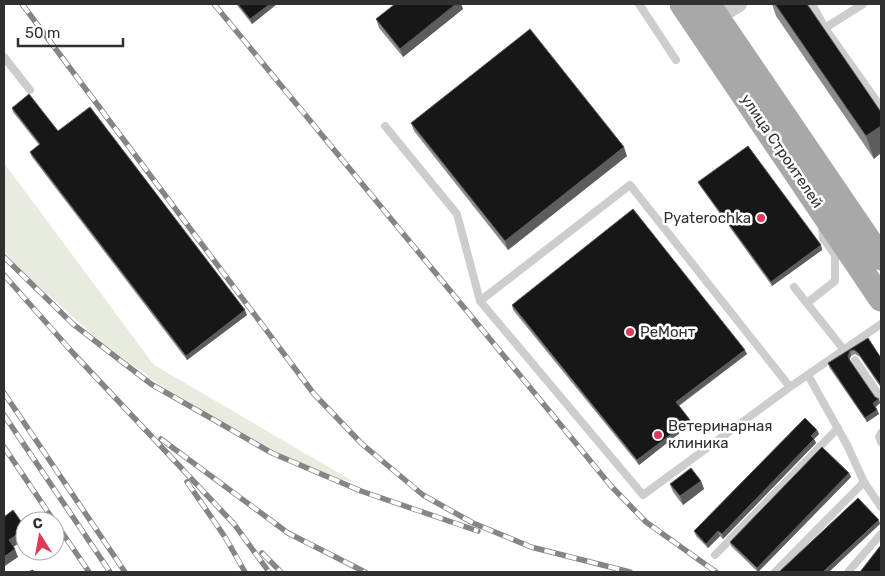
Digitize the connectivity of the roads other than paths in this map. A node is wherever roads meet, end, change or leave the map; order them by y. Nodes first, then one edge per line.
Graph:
1 (639, 4) edge
2 (682, 4) edge
3 (739, 4) edge
4 (812, 4) edge
5 (863, 4) edge
6 (708, 16) edge
7 (825, 28) junction
8 (4, 57) edge
9 (676, 60) dead end
10 (30, 90) dead end
11 (881, 107) edge
12 (385, 126) dead end
13 (820, 209) junction
14 (881, 258) edge
15 (794, 286) dead end
16 (881, 299) edge
17 (480, 302) junction
18 (806, 303) junction
19 (881, 324) edge
20 (844, 350) junction
21 (855, 360) dead end
22 (808, 375) junction
23 (790, 387) junction
24 (881, 398) edge
25 (838, 428) junction
26 (881, 434) edge
27 (881, 442) edge
28 (864, 482) junction
29 (881, 507) edge
30 (881, 534) edge
31 (715, 555) dead end
32 (775, 572) edge
33 (848, 572) edge

1 - 9 lane
2 - 6 main road, улица Строителей
3 - 6 street
4 - 7 lane
5 - 7 lane
6 - 13 main road, улица Строителей
6 - 14 main road, улица Строителей
7 - 11 lane
8 - 10 lane
12 - 17 lane
13 - 16 main road, улица Строителей
13 - 18 lane
15 - 18 lane
17 - 23 lane
17 - 23 lane
18 - 20 lane
19 - 20 lane
20 - 22 lane
21 - 24 lane
22 - 23 lane
22 - 25 lane
25 - 28 lane
25 - 31 lane
26 - 27 lane
28 - 29 lane
28 - 32 lane
30 - 33 lane

